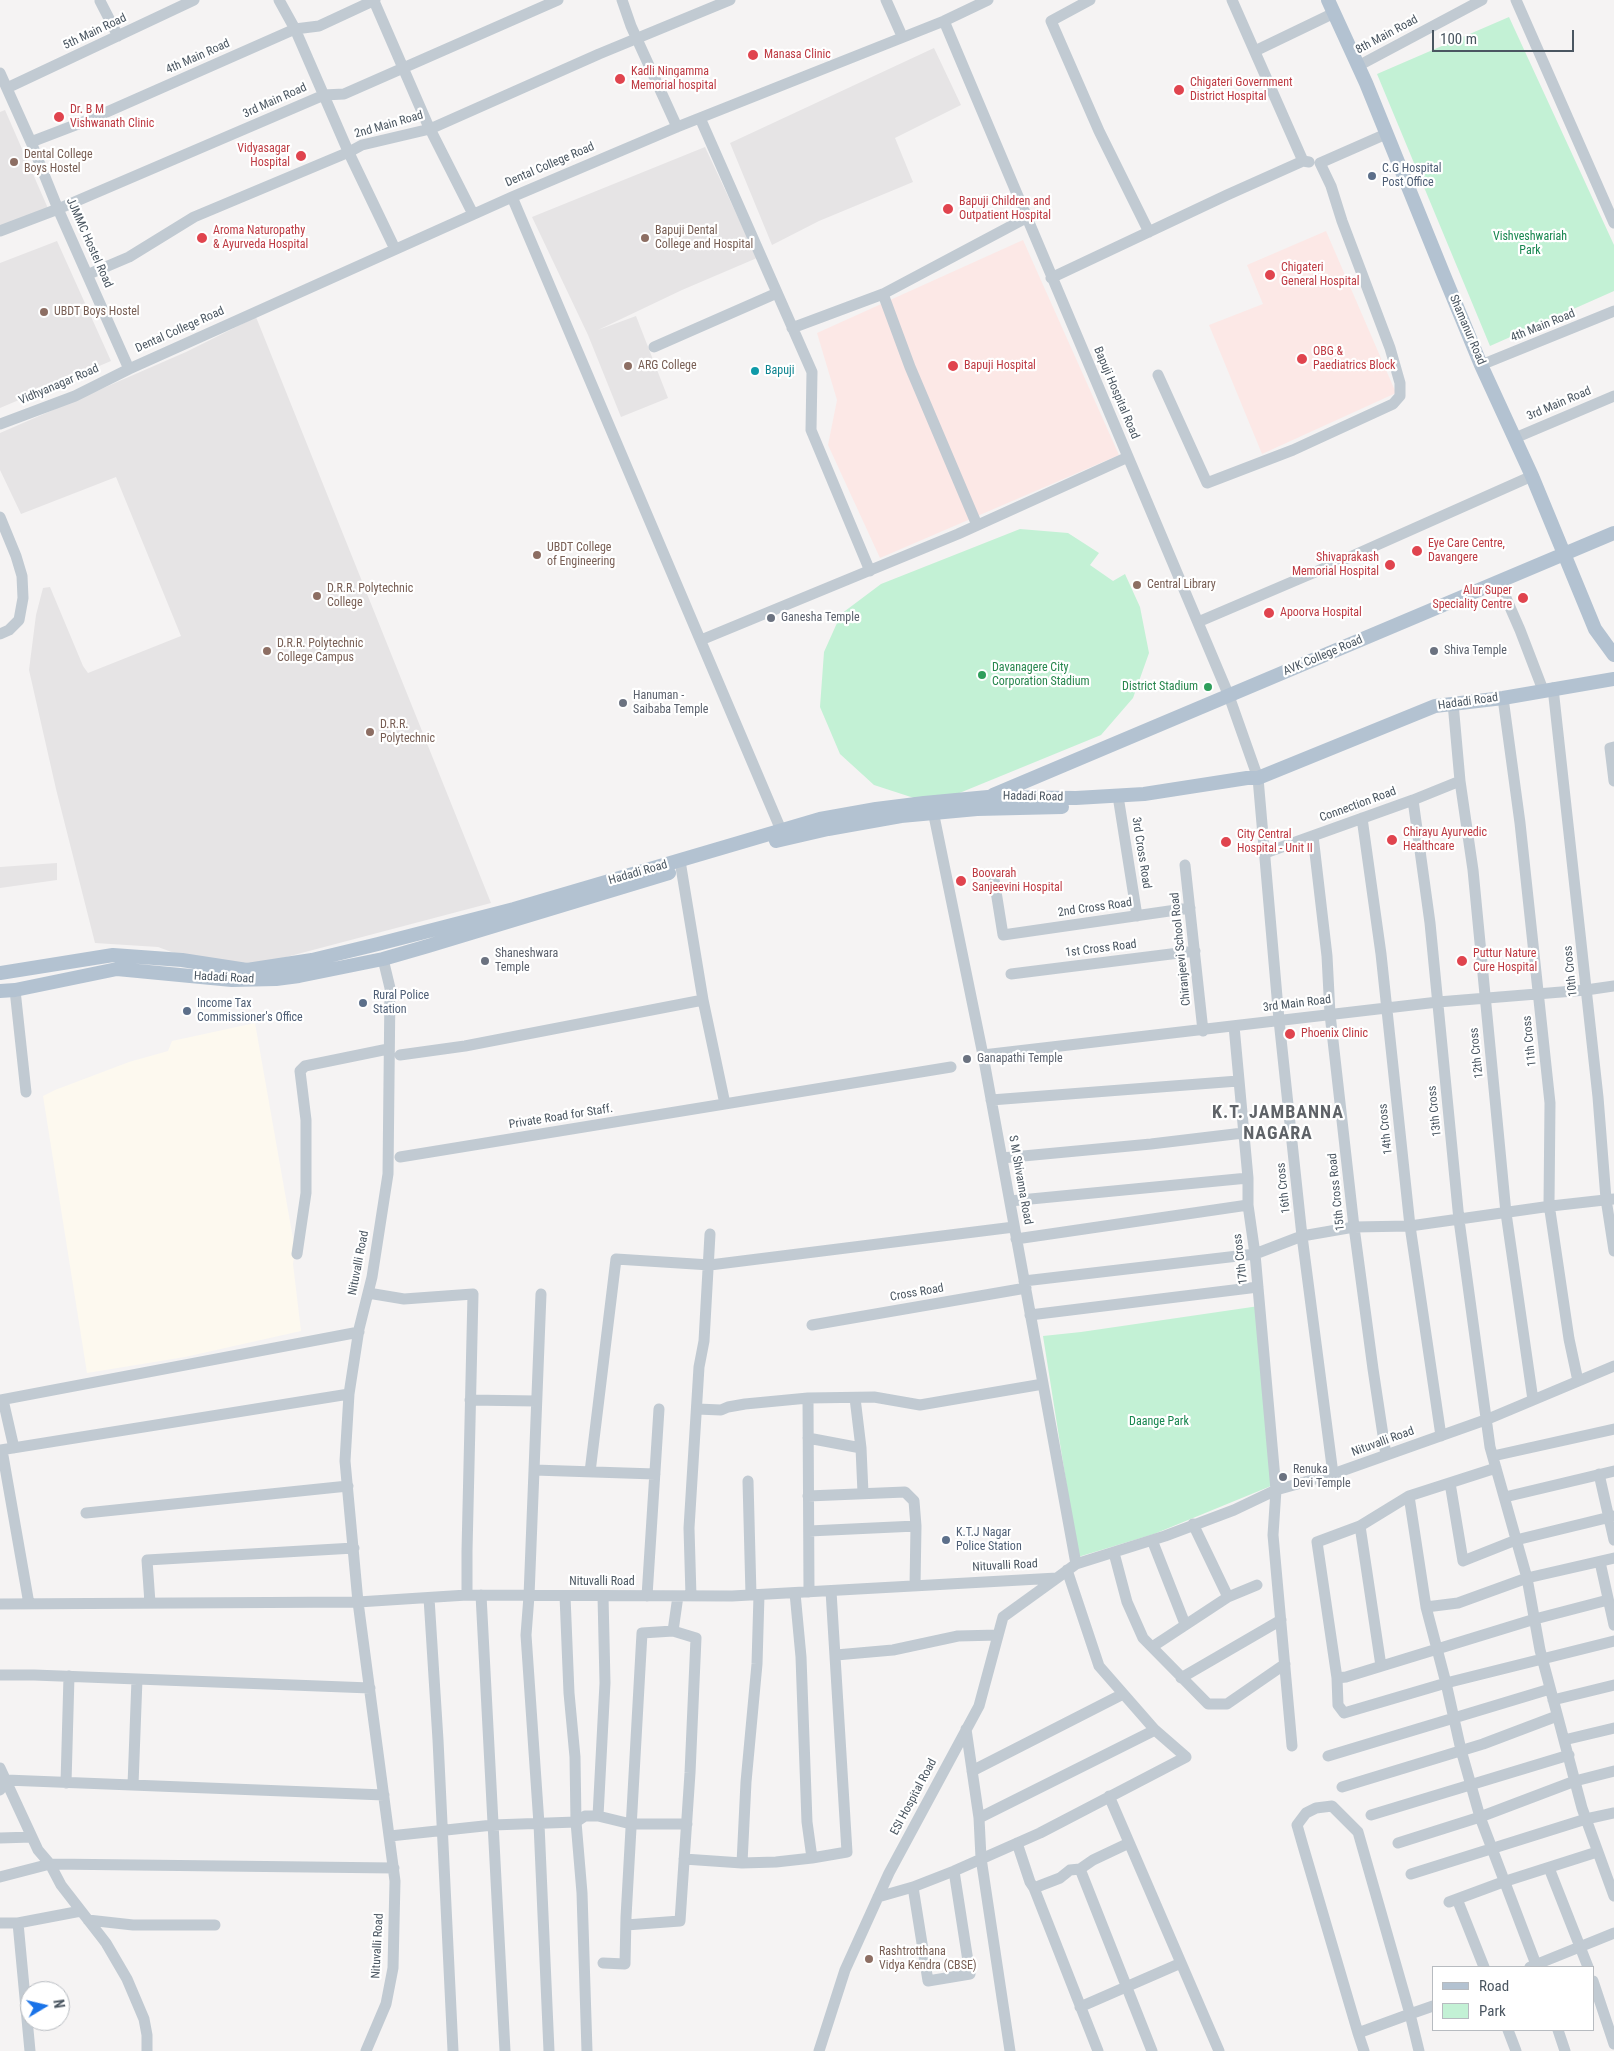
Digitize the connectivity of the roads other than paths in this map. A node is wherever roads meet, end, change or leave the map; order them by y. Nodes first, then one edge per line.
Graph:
1 (194, 0) edge
2 (280, 0) edge
3 (374, 0) edge
4 (558, 0) edge
5 (622, 0) edge
6 (730, 0) edge
7 (886, 0) edge
8 (988, 0) edge
9 (1090, 0) edge
10 (1232, 0) edge
11 (1482, 0) edge
12 (1516, 0) edge
13 (100, 1) edge
14 (1331, 6) edge
15 (944, 21) junction
16 (295, 29) junction
17 (118, 36) junction
18 (902, 36) junction
19 (637, 39) junction
20 (1256, 51) junction
21 (1358, 66) junction
22 (403, 68) junction
23 (0, 73) edge
24 (7, 88) junction
25 (324, 95) junction
26 (700, 118) junction
27 (677, 127) junction
28 (430, 129) junction
29 (1386, 134) junction
30 (32, 142) junction
31 (349, 152) junction
32 (1303, 161) junction
33 (1320, 163) junction
34 (512, 196) junction
35 (58, 209) junction
36 (472, 214) junction
37 (1026, 218) junction
38 (1614, 223) edge
39 (0, 231) edge
40 (1149, 232) junction
41 (395, 249) junction
42 (89, 274) junction
43 (1051, 278) junction
44 (776, 293) junction
45 (883, 294) junction
46 (1614, 311) edge
47 (792, 328) junction
48 (654, 347) dead end
49 (1481, 365) junction
50 (129, 369) junction
51 (1158, 375) dead end
52 (1614, 396) edge
53 (0, 424) edge
54 (1514, 438) junction
55 (1128, 456) junction
56 (1532, 476) junction
57 (0, 517) edge
58 (978, 525) junction
59 (1614, 533) edge
60 (1565, 554) junction
61 (870, 571) junction
62 (1499, 582) junction
63 (1198, 622) junction
64 (0, 634) edge
65 (701, 640) junction
66 (1614, 655) edge
67 (1614, 679) edge
68 (1548, 689) junction
69 (1229, 696) junction
70 (1503, 698) junction
71 (1453, 703) junction
72 (1612, 747) edge
73 (1032, 778) junction
74 (1258, 778) junction
75 (1460, 781) junction
76 (1614, 781) edge
77 (988, 797) junction
78 (1119, 800) junction
79 (1413, 800) junction
80 (1027, 802) junction
81 (932, 807) junction
82 (1362, 818) junction
83 (783, 834) junction
84 (1313, 836) junction
85 (1265, 853) junction
86 (680, 865) junction
87 (1185, 865) dead end
88 (994, 879) dead end
89 (1190, 908) junction
90 (1137, 916) junction
91 (1195, 951) junction
92 (382, 959) junction
93 (0, 973) edge
94 (1011, 974) dead end
95 (1614, 986) edge
96 (15, 990) junction
97 (1586, 990) junction
98 (0, 991) edge
99 (1539, 994) junction
100 (1485, 998) junction
101 (703, 1000) junction
102 (1438, 1002) junction
103 (1387, 1009) junction
104 (1330, 1014) junction
105 (1279, 1020) junction
106 (1234, 1026) junction
107 (1204, 1030) junction
108 (388, 1049) junction
109 (400, 1055) dead end
110 (983, 1055) junction
111 (951, 1067) dead end
112 (1238, 1081) junction
113 (26, 1092) dead end
114 (991, 1100) junction
115 (725, 1104) junction
116 (1244, 1132) junction
117 (400, 1157) dead end
118 (1002, 1158) junction
119 (1248, 1178) junction
120 (1610, 1199) edge
121 (1010, 1201) junction
122 (1248, 1205) junction
123 (1551, 1206) junction
124 (1506, 1213) junction
125 (1459, 1220) junction
126 (1410, 1226) junction
127 (1014, 1227) junction
128 (1354, 1227) junction
129 (710, 1234) dead end
130 (1302, 1236) junction
131 (1016, 1239) junction
132 (1614, 1251) edge
133 (297, 1254) dead end
134 (1255, 1254) junction
135 (710, 1265) junction
136 (1025, 1285) junction
137 (1258, 1287) junction
138 (368, 1293) junction
139 (541, 1294) dead end
140 (1030, 1316) junction
141 (812, 1325) dead end
142 (359, 1332) junction
143 (1614, 1366) edge
144 (1578, 1380) junction
145 (1043, 1384) junction
146 (349, 1394) junction
147 (808, 1398) junction
148 (855, 1398) junction
149 (2, 1400) edge
150 (470, 1400) junction
151 (1533, 1400) junction
152 (536, 1401) junction
153 (697, 1409) junction
154 (659, 1410) dead end
155 (1488, 1419) junction
156 (1614, 1429) edge
157 (1441, 1436) junction
158 (808, 1438) junction
159 (14, 1448) junction
160 (861, 1448) junction
161 (1, 1450) edge
162 (1386, 1455) junction
163 (1493, 1456) junction
164 (1496, 1468) junction
165 (534, 1470) junction
166 (1614, 1471) edge
167 (590, 1472) junction
168 (655, 1474) junction
169 (1333, 1474) junction
170 (1599, 1474) junction
171 (748, 1481) dead end
172 (1450, 1483) junction
173 (348, 1486) junction
174 (1276, 1490) junction
175 (863, 1493) junction
176 (808, 1496) junction
177 (1409, 1496) junction
178 (1504, 1497) junction
179 (86, 1513) dead end
180 (1611, 1516) edge
181 (1193, 1524) junction
182 (916, 1526) junction
183 (1360, 1526) junction
184 (809, 1531) junction
185 (1152, 1540) junction
186 (1516, 1540) junction
187 (1614, 1540) edge
188 (354, 1548) junction
189 (1114, 1553) junction
190 (1614, 1558) edge
191 (1600, 1562) junction
192 (1067, 1571) junction
193 (1527, 1578) junction
194 (1256, 1585) dead end
195 (915, 1586) junction
196 (830, 1591) junction
197 (809, 1592) junction
198 (795, 1593) junction
199 (468, 1595) junction
200 (481, 1595) junction
201 (755, 1595) junction
202 (529, 1596) junction
203 (566, 1596) junction
204 (603, 1596) junction
205 (647, 1596) junction
206 (678, 1596) junction
207 (691, 1596) junction
208 (1228, 1597) junction
209 (429, 1598) junction
210 (1608, 1600) junction
211 (358, 1602) junction
212 (150, 1603) junction
213 (0, 1604) edge
214 (28, 1604) junction
215 (1426, 1607) junction
216 (1535, 1619) junction
217 (1281, 1620) junction
218 (1185, 1624) junction
219 (1614, 1625) edge
220 (673, 1632) junction
221 (998, 1635) junction
222 (1614, 1641) edge
223 (1152, 1647) junction
224 (1436, 1649) junction
225 (836, 1655) junction
226 (1543, 1660) junction
227 (1285, 1664) junction
228 (1381, 1666) junction
229 (0, 1675) edge
230 (69, 1676) junction
231 (1181, 1678) junction
232 (1337, 1678) junction
233 (136, 1679) junction
234 (1446, 1683) junction
235 (1614, 1685) edge
236 (370, 1688) junction
237 (1123, 1694) junction
238 (1552, 1694) junction
239 (1557, 1716) junction
240 (1454, 1718) junction
241 (966, 1728) junction
242 (1614, 1728) edge
243 (1155, 1730) junction
244 (1564, 1740) junction
245 (1292, 1746) dead end
246 (1461, 1750) junction
247 (1569, 1755) junction
248 (1328, 1756) dead end
249 (0, 1768) edge
250 (972, 1771) junction
251 (1614, 1771) edge
252 (1576, 1781) junction
253 (66, 1783) junction
254 (1472, 1784) junction
255 (3, 1785) edge
256 (133, 1785) junction
257 (1342, 1787) dead end
258 (384, 1795) junction
259 (1109, 1796) junction
260 (1614, 1813) edge
261 (1370, 1815) dead end
262 (598, 1816) junction
263 (1480, 1817) junction
264 (979, 1818) junction
265 (1586, 1819) junction
266 (576, 1822) junction
267 (539, 1824) junction
268 (631, 1824) junction
269 (687, 1824) junction
270 (493, 1826) junction
271 (442, 1830) junction
272 (390, 1836) junction
273 (32, 1837) junction
274 (0, 1838) edge
275 (1017, 1842) junction
276 (1129, 1843) junction
277 (1398, 1843) dead end
278 (1492, 1850) junction
279 (1597, 1852) junction
280 (812, 1858) junction
281 (981, 1858) junction
282 (684, 1859) junction
283 (742, 1863) junction
284 (50, 1864) junction
285 (394, 1868) junction
286 (1549, 1868) junction
287 (1080, 1869) junction
288 (954, 1871) junction
289 (1411, 1874) dead end
290 (0, 1877) edge
291 (1504, 1882) junction
292 (913, 1887) junction
293 (1034, 1888) junction
294 (1614, 1896) edge
295 (878, 1897) junction
296 (85, 1916) junction
297 (0, 1923) edge
298 (18, 1923) junction
299 (215, 1924) dead end
300 (626, 1925) junction
301 (1614, 1933) edge
302 (1581, 1946) junction
303 (603, 1963) dead end
304 (1181, 1963) junction
305 (1484, 1966) edge
306 (1534, 1966) edge
307 (1588, 1966) edge
308 (1594, 1984) edge
309 (1127, 1987) junction
310 (1432, 2006) edge
311 (1080, 2007) junction
312 (1410, 2014) junction
313 (1508, 2031) edge
314 (1558, 2031) edge
315 (1358, 2033) junction
316 (1614, 2044) edge
317 (30, 2051) edge
318 (147, 2051) edge
319 (366, 2051) edge
320 (453, 2051) edge
321 (505, 2051) edge
322 (549, 2051) edge
323 (587, 2051) edge
324 (819, 2051) edge
325 (1010, 2051) edge
326 (1098, 2051) edge
327 (1152, 2051) edge
328 (1219, 2051) edge
329 (1364, 2051) edge
330 (1419, 2051) edge
331 (1516, 2051) edge
332 (1565, 2051) edge

1 - 17 street, 5th Main Road
2 - 16 street
3 - 16 street, 4th Main Road
3 - 22 street
4 - 22 street, 3rd Main Road
5 - 19 street
6 - 19 street, 2nd Main Road
7 - 18 street
8 - 15 street, Dental College Road
9 - 40 street
10 - 20 street
11 - 21 street, 8th Main Road
12 - 38 street
13 - 17 street
14 - 20 street
14 - 21 main road, Shamanur Road
15 - 18 street, Dental College Road
15 - 37 street, Bapuji Hospital Road
16 - 25 street
16 - 30 street, 4th Main Road
17 - 24 street, 5th Main Road
18 - 26 street, Dental College Road
19 - 27 street
19 - 28 street, 2nd Main Road
20 - 32 street
21 - 29 main road, Shamanur Road
22 - 25 street, 3rd Main Road
22 - 28 street
23 - 24 street, JJMMC Hostel Road
24 - 30 street, JJMMC Hostel Road
25 - 31 street
25 - 35 street, 3rd Main Road
26 - 27 street, Dental College Road
26 - 44 street
27 - 34 street, Dental College Road
28 - 31 street, 2nd Main Road
28 - 36 street
29 - 33 street
29 - 49 main road, Shamanur Road
30 - 35 street, JJMMC Hostel Road
31 - 41 street
31 - 42 street, 2nd Main Road
32 - 33 street
32 - 40 street
33 - 51 street
34 - 36 street, Dental College Road
34 - 65 street
35 - 39 street, 3rd Main Road
35 - 42 street, JJMMC Hostel Road
36 - 41 street, Dental College Road
37 - 43 street, Bapuji Hospital Road
37 - 45 street
40 - 43 street
41 - 50 street, Dental College Road
42 - 50 street, JJMMC Hostel Road
43 - 55 street, Bapuji Hospital Road
44 - 47 street
44 - 48 street
45 - 47 street
45 - 58 street
46 - 49 street, 4th Main Road
47 - 61 street
49 - 54 main road, Shamanur Road
50 - 53 street, Vidhyanagar Road
52 - 54 street, 3rd Main Road
54 - 56 main road, Shamanur Road
55 - 58 street
55 - 63 street, Bapuji Hospital Road
56 - 60 main road, Shamanur Road
56 - 63 street
57 - 64 street
58 - 61 street
59 - 60 main road, AVK College Road
60 - 62 main road, AVK College Road
60 - 66 main road, Shamanur Road
61 - 65 street
62 - 68 street, 10th Cross
62 - 69 main road, AVK College Road
63 - 69 street, Bapuji Hospital Road
65 - 83 street
67 - 68 main road, Hadadi Road
68 - 70 main road, Hadadi Road
68 - 97 street, 10th Cross
69 - 73 main road, AVK College Road
69 - 74 street, Bapuji Hospital Road
70 - 71 main road, Hadadi Road
70 - 99 street, 11th Cross
71 - 74 main road, Hadadi Road
71 - 75 street, 12th Cross
72 - 76 street
73 - 77 main road, AVK College Road
73 - 80 main road
74 - 78 main road, Hadadi Road
74 - 85 street, 16th Cross
75 - 79 street, Connection Road
75 - 100 street, 12th Cross
77 - 80 main road, Hadadi Road
77 - 81 main road, Hadadi Road
78 - 80 main road, Hadadi Road
78 - 90 street, 3rd Cross Road
79 - 82 street, Connection Road
79 - 102 street, 13th Cross
80 - 81 main road
81 - 83 main road, Hadadi Road
81 - 110 street, S M Shivanna Road
82 - 84 street, Connection Road
82 - 103 street, 14th Cross
83 - 86 main road, Hadadi Road
84 - 85 street, Connection Road
84 - 104 street, 15th Cross Road
85 - 105 street, 16th Cross
86 - 92 main road, Hadadi Road
86 - 93 main road, Hadadi Road
86 - 101 street
87 - 89 street, Chiranjeevi School Road
88 - 90 street, 2nd Cross Road
89 - 90 street, 2nd Cross Road
89 - 91 street, Chiranjeevi School Road
91 - 94 street, 1st Cross Road
91 - 107 street, Chiranjeevi School Road
92 - 96 main road, Hadadi Road
92 - 108 street, Nituvalli Road
95 - 97 street, 3rd Main Road
96 - 98 main road, Hadadi Road
96 - 113 street
97 - 99 street, 3rd Main Road
97 - 120 street, 10th Cross
99 - 100 street, 3rd Main Road
99 - 123 street, 11th Cross
100 - 102 street, 3rd Main Road
100 - 124 street, 12th Cross
101 - 109 street
101 - 115 street
102 - 103 street, 3rd Main Road
102 - 125 street, 13th Cross
103 - 104 street, 3rd Main Road
103 - 126 street, 14th Cross
104 - 105 street, 3rd Main Road
104 - 128 street, 15th Cross Road
105 - 106 street, 3rd Main Road
105 - 130 street, 16th Cross
106 - 107 street, 3rd Main Road
106 - 112 street, 17th Cross
107 - 110 street, 3rd Main Road
108 - 133 street
108 - 138 street, Nituvalli Road
110 - 114 street, S M Shivanna Road
111 - 115 street, Private Road for Staff.
112 - 114 street
112 - 116 street, 17th Cross
114 - 118 street, S M Shivanna Road
115 - 117 street, Private Road for Staff.
116 - 118 street
116 - 119 street, 17th Cross
118 - 121 street, S M Shivanna Road
119 - 121 street
119 - 122 street, 17th Cross
120 - 123 street, Cross Road
120 - 132 street, 10th Cross
121 - 127 street, S M Shivanna Road
122 - 131 street
122 - 134 street, 17th Cross
123 - 124 street, Cross Road
123 - 144 street, 11th Cross
124 - 125 street, Cross Road
124 - 151 street, 12th Cross
125 - 126 street, Cross Road
125 - 155 street, 13th Cross
126 - 128 street, Cross Road
126 - 157 street, 14th Cross
127 - 131 street, S M Shivanna Road
127 - 135 street
128 - 130 street, Cross Road
128 - 162 street, 15th Cross Road
129 - 135 street
130 - 134 street, Cross Road
130 - 169 street, 16th Cross
131 - 136 street, S M Shivanna Road
134 - 136 street, Cross Road
134 - 137 street, 17th Cross
135 - 153 street
135 - 167 street
136 - 140 street, S M Shivanna Road
136 - 141 street, Cross Road
137 - 140 street
137 - 174 street, 17th Cross
138 - 142 street, Nituvalli Road
138 - 150 street
139 - 152 street
140 - 145 street, S M Shivanna Road
142 - 146 street, Nituvalli Road
142 - 149 street
143 - 144 street, Nituvalli Road
144 - 151 street, Nituvalli Road
145 - 148 street
145 - 192 street, S M Shivanna Road
146 - 159 street
146 - 173 street, Nituvalli Road
147 - 148 street
147 - 153 street
147 - 158 street
148 - 160 street
149 - 159 street
150 - 152 street
150 - 199 street
151 - 155 street, Nituvalli Road
152 - 165 street
153 - 207 street
154 - 168 street
155 - 157 street, Nituvalli Road
155 - 163 street, 13th Cross
156 - 163 street
157 - 162 street, Nituvalli Road
158 - 160 street
158 - 176 street
159 - 161 street
160 - 175 street
161 - 214 street
162 - 169 street, Nituvalli Road
163 - 164 street, 13th Cross
164 - 172 street
164 - 178 street, 13th Cross
165 - 167 street
165 - 202 street
166 - 170 street
167 - 168 street
168 - 205 street
169 - 174 street, Nituvalli Road
170 - 178 street
170 - 180 street
171 - 201 street
172 - 177 street
172 - 186 street
173 - 179 street
173 - 188 street, Nituvalli Road
174 - 181 street, Nituvalli Road
174 - 217 street, 17th Cross
175 - 176 street
175 - 182 street
176 - 184 street
177 - 183 street
177 - 215 street
178 - 186 street, 13th Cross
180 - 186 street
180 - 187 street
181 - 185 street, Nituvalli Road
181 - 208 street
182 - 184 street
182 - 195 street
183 - 228 street
183 - 232 street
184 - 197 street
185 - 189 street, Nituvalli Road
185 - 218 street
186 - 193 street, 13th Cross
188 - 211 street, Nituvalli Road
188 - 212 street
189 - 192 street, Nituvalli Road
189 - 223 street
190 - 191 street
191 - 193 street
191 - 210 street
192 - 195 street, Nituvalli Road
192 - 221 street, ESI Hospital Road
192 - 237 street, S M Shivanna Road
193 - 215 street
193 - 216 street, 13th Cross
194 - 208 street
195 - 196 street, Nituvalli Road
196 - 197 street, Nituvalli Road
196 - 225 street
197 - 198 street, Nituvalli Road
198 - 201 street, Nituvalli Road
198 - 280 street
199 - 200 street, Nituvalli Road
199 - 209 street, Nituvalli Road
200 - 202 street, Nituvalli Road
200 - 270 street
201 - 207 street, Nituvalli Road
201 - 283 street
202 - 203 street, Nituvalli Road
202 - 267 street
203 - 204 street, Nituvalli Road
203 - 266 street
204 - 205 street, Nituvalli Road
204 - 262 street
205 - 206 street, Nituvalli Road
206 - 207 street, Nituvalli Road
206 - 220 street
208 - 218 street
209 - 211 street, Nituvalli Road
209 - 271 street
210 - 216 street
210 - 219 street
211 - 212 street
211 - 236 street, Nituvalli Road
212 - 214 street
213 - 214 street
215 - 224 street
216 - 224 street
216 - 226 street, 13th Cross
217 - 227 street, 17th Cross
217 - 231 street
218 - 223 street
220 - 268 street
220 - 269 street
221 - 225 street
221 - 241 street, ESI Hospital Road
222 - 226 street
223 - 231 street
224 - 228 street
224 - 234 street
225 - 280 street
226 - 234 street
226 - 238 street, 13th Cross
227 - 231 street
227 - 245 street, 17th Cross
228 - 232 street
229 - 230 street
230 - 233 street
230 - 253 street
232 - 234 street
233 - 236 street
233 - 256 street
234 - 240 street
235 - 238 street
236 - 258 street, Nituvalli Road
237 - 243 street, S M Shivanna Road
237 - 250 street
238 - 239 street, 13th Cross
238 - 240 street
239 - 244 street, 13th Cross
239 - 246 street
240 - 246 street
240 - 248 street
241 - 250 street
241 - 295 street, ESI Hospital Road
242 - 244 street
243 - 259 street, S M Shivanna Road
243 - 264 street
244 - 247 street, 13th Cross
246 - 254 street
246 - 257 street
247 - 252 street, 13th Cross
247 - 254 street
249 - 255 street
250 - 264 street
251 - 252 street
252 - 263 street
252 - 265 street, 13th Cross
253 - 255 street
253 - 256 street
254 - 261 street
254 - 263 street
255 - 273 street
256 - 258 street
258 - 272 street, Nituvalli Road
259 - 275 street
259 - 276 street
260 - 265 street
262 - 266 street
262 - 268 street
263 - 277 street
263 - 278 street
264 - 281 street
265 - 278 street
265 - 279 street, 13th Cross
266 - 267 street
266 - 323 street
267 - 270 street
267 - 322 street
268 - 269 street
268 - 300 street
269 - 282 street
270 - 271 street
270 - 321 street
271 - 272 street
271 - 320 street
272 - 285 street, Nituvalli Road
273 - 274 street
273 - 284 street
275 - 281 street
275 - 293 street
276 - 287 street
276 - 304 street
278 - 289 street
278 - 291 street
279 - 286 street
279 - 294 street, 13th Cross
280 - 283 street
281 - 288 street
281 - 325 street
282 - 283 street
282 - 300 street
284 - 285 street
284 - 290 street
284 - 296 street
285 - 319 street, Nituvalli Road
286 - 291 street
286 - 302 street
287 - 293 street
287 - 309 street
288 - 292 street
288 - 292 street
291 - 305 street
291 - 306 street
292 - 295 street
293 - 311 street
295 - 324 street, ESI Hospital Road
296 - 298 street
296 - 299 street
296 - 318 street
297 - 298 street
298 - 317 street
300 - 303 street
301 - 302 street
302 - 306 street
302 - 307 street
304 - 309 street
304 - 328 street
308 - 316 street
309 - 311 street
309 - 327 street
310 - 312 street
311 - 326 street
312 - 315 street
312 - 315 street
312 - 330 street
313 - 331 street
314 - 332 street
315 - 329 street

